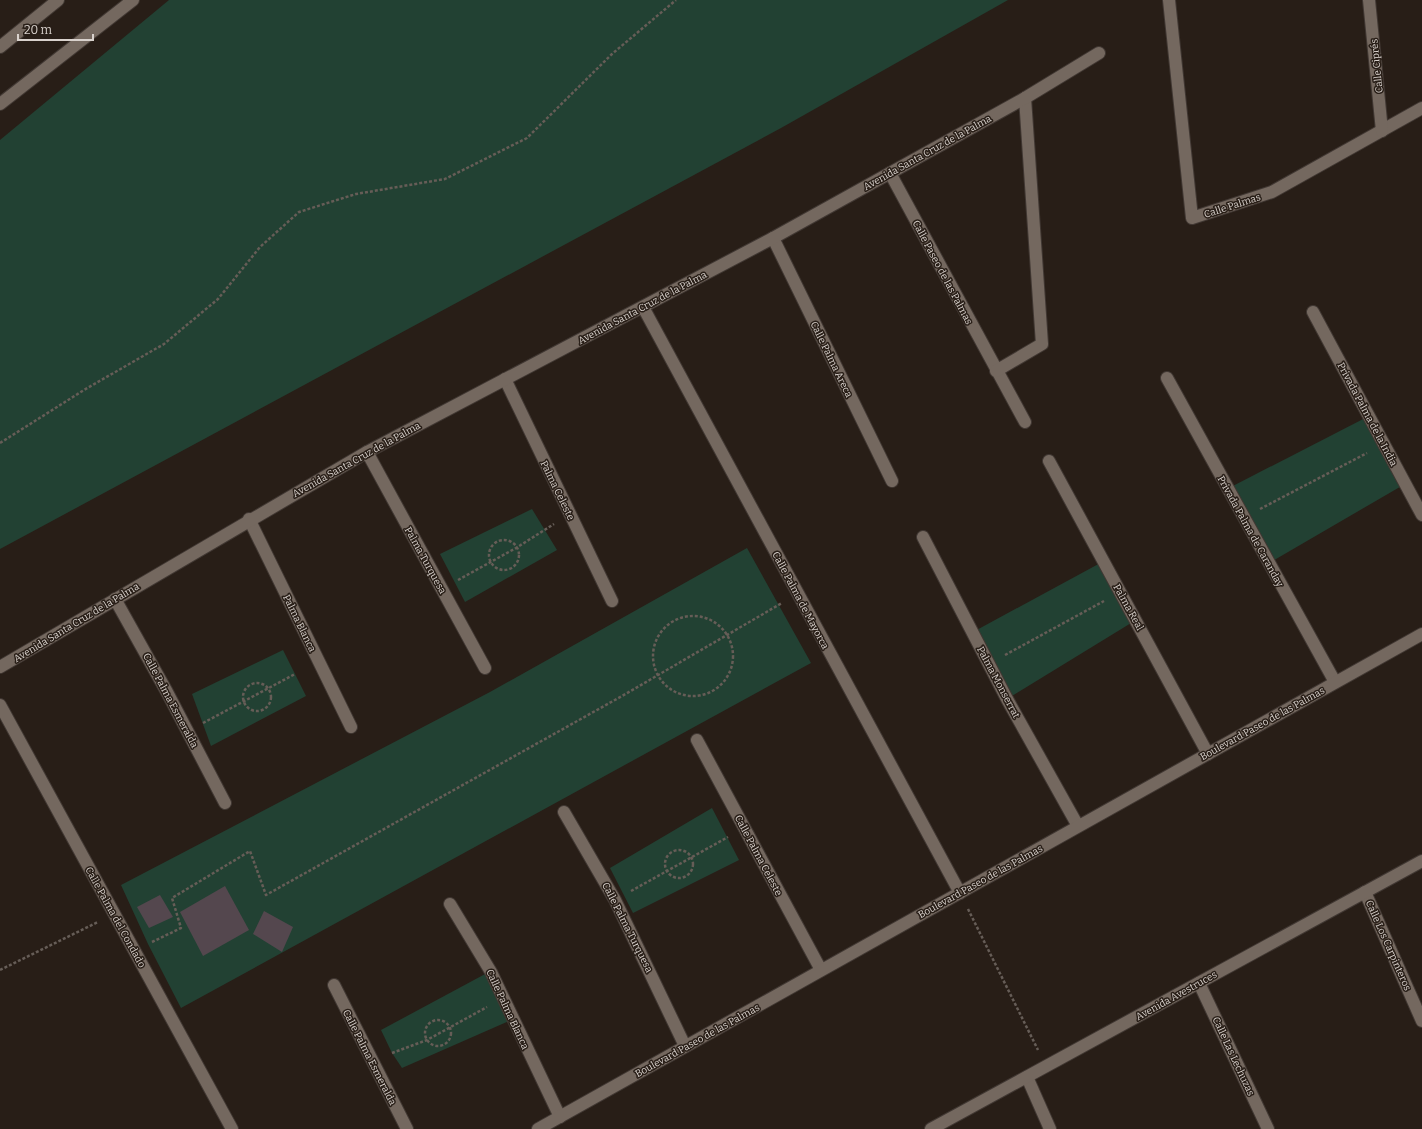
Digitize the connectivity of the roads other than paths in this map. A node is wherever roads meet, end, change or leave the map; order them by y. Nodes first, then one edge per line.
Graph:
1 (58, 0) edge
2 (133, 0) edge
3 (1169, 0) edge
4 (1369, 0) edge
5 (0, 47) edge
6 (1099, 53) dead end
7 (1024, 98) junction
8 (0, 104) edge
9 (1422, 108) edge
10 (1382, 131) junction
11 (890, 173) junction
12 (772, 238) junction
13 (643, 306) junction
14 (1314, 312) dead end
15 (996, 371) junction
16 (1167, 378) dead end
17 (505, 379) junction
18 (1025, 422) dead end
19 (367, 452) junction
20 (1049, 461) dead end
21 (892, 481) dead end
22 (1422, 515) edge
23 (249, 519) junction
24 (922, 537) dead end
25 (115, 598) junction
26 (612, 602) dead end
27 (1422, 634) edge
28 (0, 667) edge
29 (485, 668) dead end
30 (1335, 682) junction
31 (0, 705) edge
32 (351, 727) dead end
33 (697, 740) dead end
34 (1208, 754) junction
35 (225, 803) dead end
36 (564, 812) dead end
37 (1078, 826) junction
38 (1422, 861) edge
39 (1365, 892) junction
40 (960, 893) junction
41 (450, 904) dead end
42 (821, 970) junction
43 (1200, 982) junction
44 (334, 985) dead end
45 (1422, 1021) edge
46 (685, 1046) junction
47 (1027, 1077) junction
48 (560, 1117) junction
49 (230, 1128) edge
50 (407, 1129) edge
51 (538, 1129) edge
52 (931, 1129) edge
53 (1050, 1129) edge
54 (1268, 1129) edge

1 - 5 street
2 - 8 street
3 - 10 street, Calle Palmas
4 - 10 street, Calle Ciprés
6 - 7 street, Avenida Santa Cruz de la Palma
7 - 11 street, Avenida Santa Cruz de la Palma
7 - 15 street
9 - 10 street, Calle Palmas
11 - 12 street, Avenida Santa Cruz de la Palma
11 - 15 street, Calle Paseo de las Palmas
12 - 13 street, Avenida Santa Cruz de la Palma
12 - 21 street, Calle Palma Areca
13 - 17 street, Avenida Santa Cruz de la Palma
13 - 40 street, Calle Palma de Mayorca
14 - 22 street, Privada Palma de la India
15 - 18 street, Calle Paseo de las Palmas
16 - 30 street, Privada Palma de Caranday
17 - 19 street, Avenida Santa Cruz de la Palma
17 - 26 street, Palma Celeste
19 - 23 street, Avenida Santa Cruz de la Palma
19 - 29 street, Palma Turquesa
20 - 34 street, Palma Real
23 - 25 street, Avenida Santa Cruz de la Palma
23 - 32 street, Palma Blanca
24 - 37 street, Palma Monserrat
25 - 28 street, Avenida Santa Cruz de la Palma
25 - 35 street, Calle Palma Esmeralda
27 - 30 street, Boulevard Paseo de las Palmas
30 - 34 street, Boulevard Paseo de las Palmas
31 - 49 street, Calle Palma del Condado
33 - 42 street, Calle Palma Celeste
34 - 37 street, Boulevard Paseo de las Palmas
36 - 46 street, Calle Palma Turquesa
37 - 40 street, Boulevard Paseo de las Palmas
38 - 39 street, Avenida Avestruces
39 - 43 street, Avenida Avestruces
39 - 45 street, Calle Los Carpinteros
40 - 42 street, Boulevard Paseo de las Palmas
41 - 48 street, Calle Palma Blanca
42 - 46 street, Boulevard Paseo de las Palmas
43 - 47 street, Avenida Avestruces
43 - 54 street, Calle Las Lechuzas
44 - 50 street, Calle Palma Esmeralda
46 - 48 street, Boulevard Paseo de las Palmas
47 - 52 street, Avenida Avestruces
47 - 53 street
48 - 51 street, Boulevard Paseo de las Palmas

